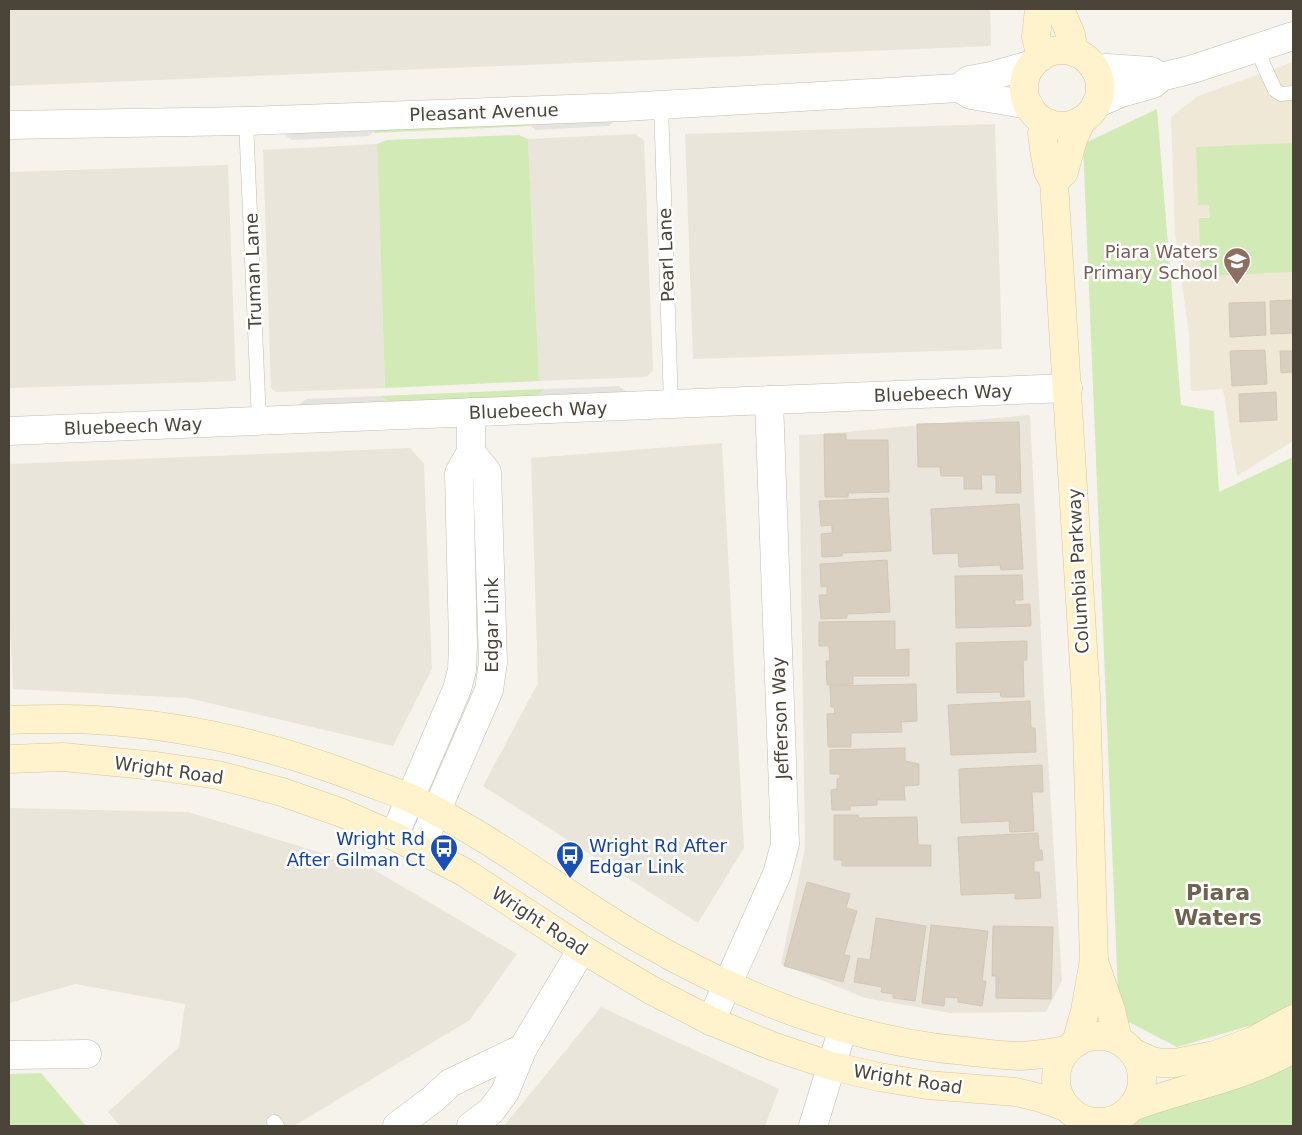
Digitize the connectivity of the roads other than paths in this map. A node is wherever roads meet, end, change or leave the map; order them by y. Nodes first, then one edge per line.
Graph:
1 (1039, 9) edge
2 (1060, 9) edge
3 (1293, 36) edge
4 (1256, 48) junction
5 (1074, 52) junction
6 (1037, 60) junction
7 (1095, 69) junction
8 (1161, 77) junction
9 (959, 88) junction
10 (1293, 94) edge
11 (661, 105) junction
12 (1089, 112) junction
13 (1038, 114) junction
14 (246, 121) junction
15 (9, 125) edge
16 (1054, 182) junction
17 (1068, 388) junction
18 (769, 400) junction
19 (671, 404) junction
20 (471, 412) junction
21 (259, 421) junction
22 (9, 431) edge
23 (471, 452) junction
24 (9, 720) edge
25 (9, 758) edge
26 (409, 798) junction
27 (437, 812) junction
28 (394, 836) junction
29 (420, 849) junction
30 (582, 949) junction
31 (1094, 960) junction
32 (727, 985) junction
33 (1293, 1019) edge
34 (711, 1021) junction
35 (844, 1028) junction
36 (1071, 1046) junction
37 (1126, 1047) junction
38 (523, 1048) junction
39 (1293, 1049) edge
40 (87, 1054) dead end
41 (9, 1055) edge
42 (832, 1066) junction
43 (1072, 1115) edge
44 (1122, 1117) edge
45 (397, 1126) edge
46 (471, 1126) edge
47 (813, 1126) edge

1 - 6 main road
2 - 5 main road
3 - 4 street
4 - 8 street
4 - 10 lane
5 - 6 main road
5 - 7 main road
6 - 9 street, Pleasant Avenue
6 - 13 main road
7 - 8 street
7 - 12 main road
8 - 12 street
9 - 11 street, Pleasant Avenue
9 - 13 street, Pleasant Avenue
11 - 14 street, Pleasant Avenue
11 - 19 lane, Pearl Lane
12 - 13 main road
12 - 16 main road
13 - 16 main road, Columbia Parkway
14 - 15 street, Pleasant Avenue
14 - 21 lane, Truman Lane
16 - 17 main road, Columbia Parkway
17 - 18 street, Bluebeech Way
17 - 31 main road, Columbia Parkway
18 - 19 street, Bluebeech Way
18 - 32 street, Jefferson Way
19 - 20 street, Bluebeech Way
20 - 21 street, Bluebeech Way
20 - 23 street, Edgar Link
21 - 22 street, Bluebeech Way
23 - 26 street, Edgar Link
23 - 27 street, Edgar Link
24 - 26 main road, Wright Road
25 - 28 main road, Wright Road
26 - 27 main road, Wright Road
26 - 28 street, Edgar Link
27 - 29 street, Edgar Link
27 - 32 main road, Wright Road
28 - 29 main road, Wright Road
29 - 30 main road, Wright Road
30 - 34 main road, Wright Road
30 - 38 street
31 - 36 main road, Columbia Parkway
31 - 37 main road, Columbia Parkway
32 - 34 street, Jefferson Way
32 - 35 main road, Wright Road
33 - 37 main road
34 - 42 main road, Wright Road
35 - 36 main road, Wright Road
35 - 42 street
36 - 37 main road
36 - 43 main road
37 - 44 main road
38 - 45 street
38 - 46 street
39 - 44 main road
40 - 41 street
42 - 43 main road, Wright Road
42 - 47 street
43 - 44 main road

